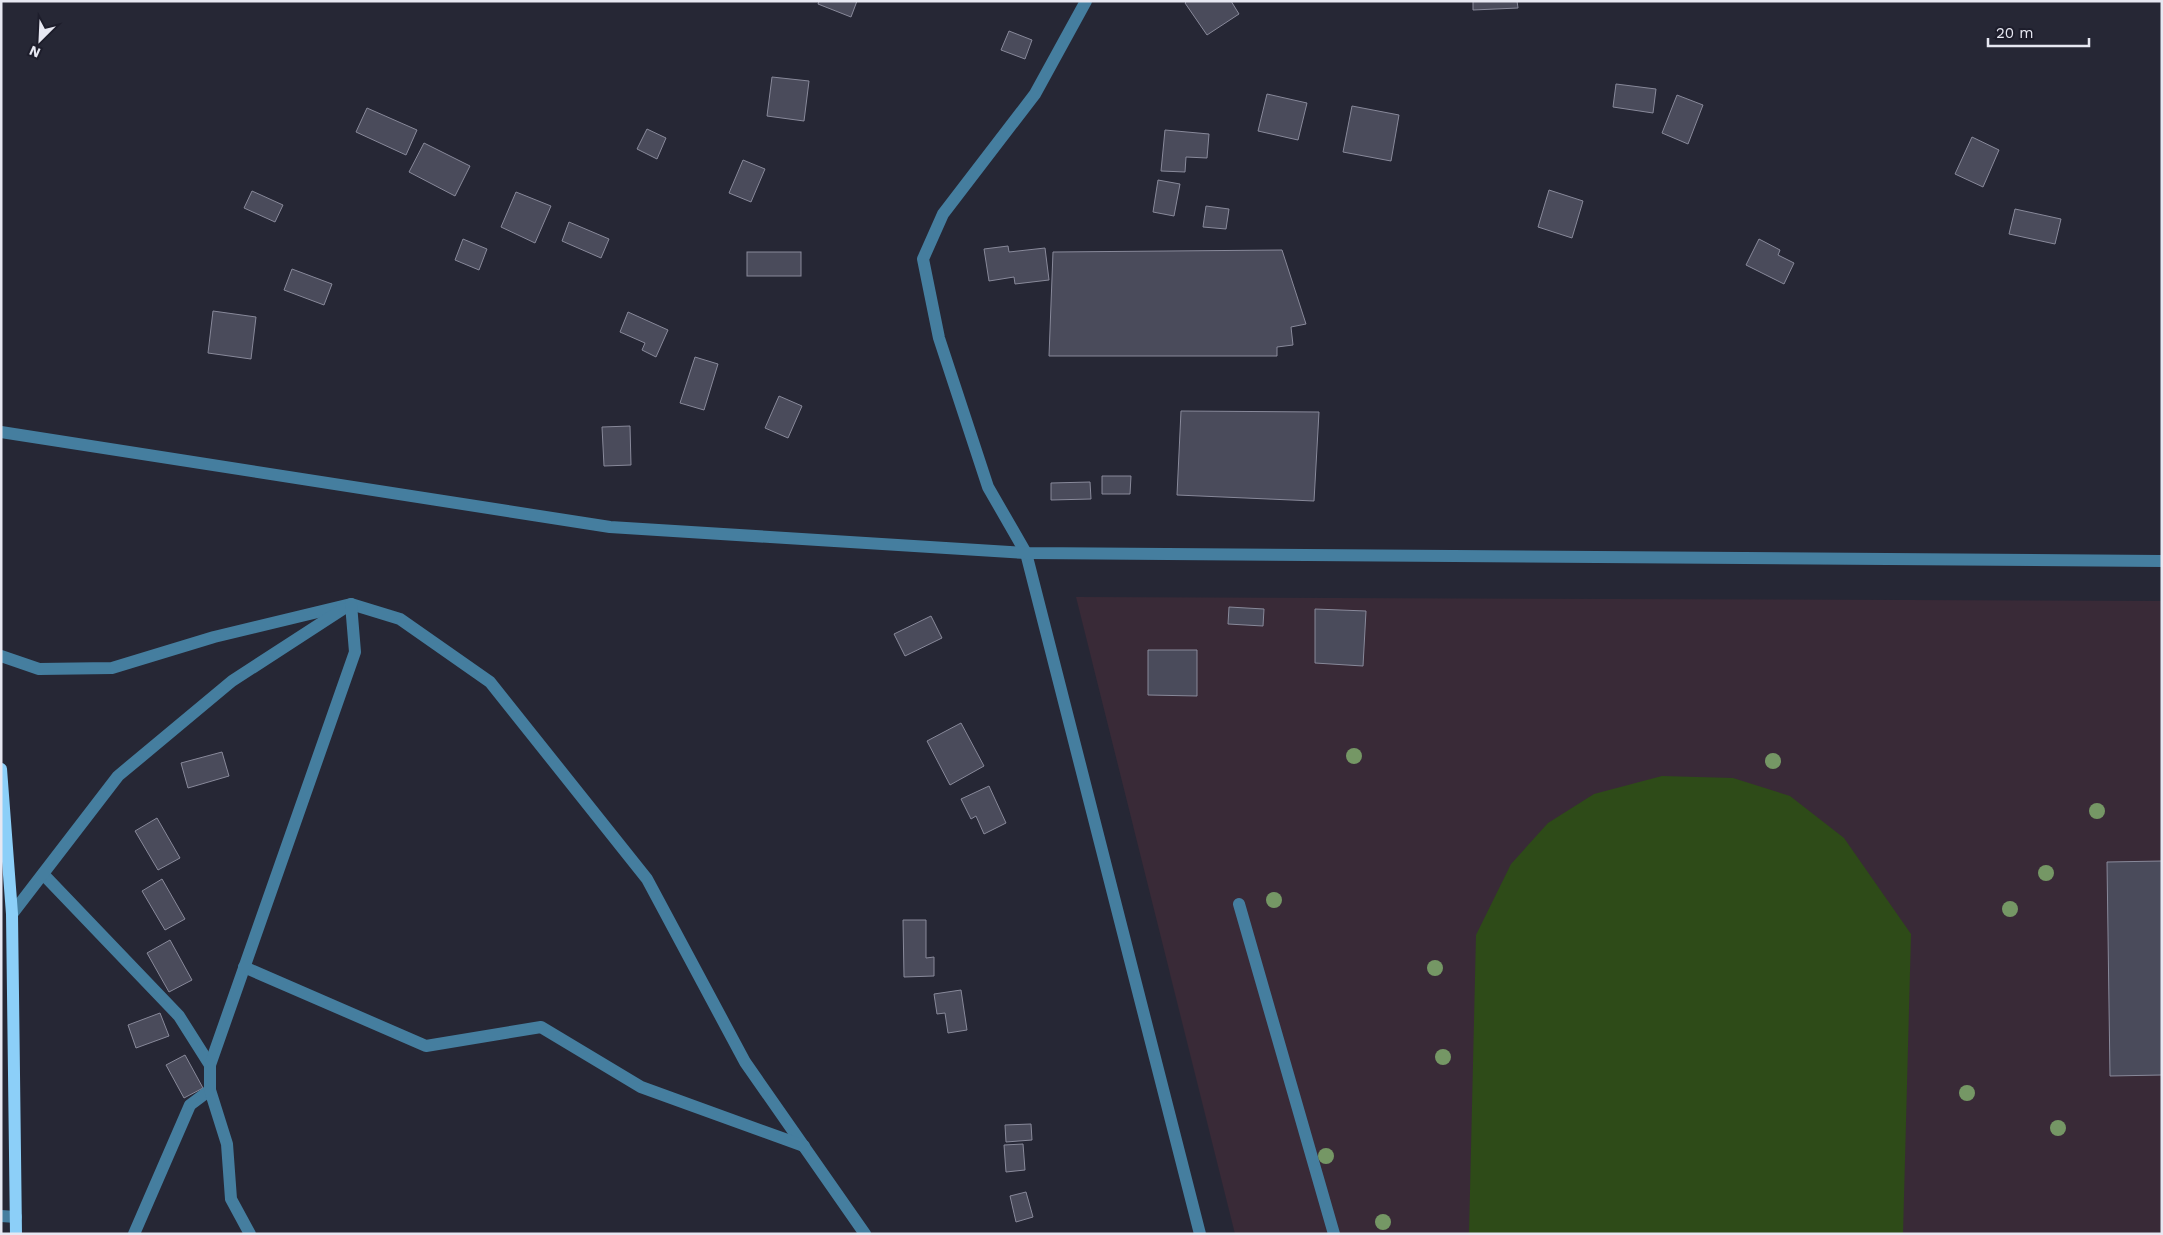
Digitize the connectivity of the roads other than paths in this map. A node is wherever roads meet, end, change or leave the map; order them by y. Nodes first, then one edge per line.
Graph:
1 (1086, 1) edge
2 (1, 432) edge
3 (1026, 554) junction
4 (2162, 561) edge
5 (351, 604) junction
6 (1, 656) edge
7 (1, 769) edge
8 (43, 874) junction
9 (1239, 904) dead end
10 (12, 914) junction
11 (244, 967) junction
12 (210, 1065) junction
13 (210, 1090) junction
14 (804, 1146) junction
15 (1, 1216) edge
16 (16, 1217) junction
17 (16, 1234) edge
18 (134, 1234) edge
19 (250, 1234) edge
20 (865, 1234) edge
21 (1200, 1234) edge
22 (1334, 1234) edge

1 - 3 street
2 - 3 street
3 - 4 street
3 - 21 street
5 - 6 street
5 - 8 street
5 - 11 street
5 - 14 street
7 - 10 main road
8 - 10 street
8 - 12 street
9 - 22 street
10 - 16 main road
11 - 12 street
11 - 14 street
12 - 13 street
13 - 18 street
13 - 19 street
14 - 20 street
15 - 16 street
16 - 17 main road

